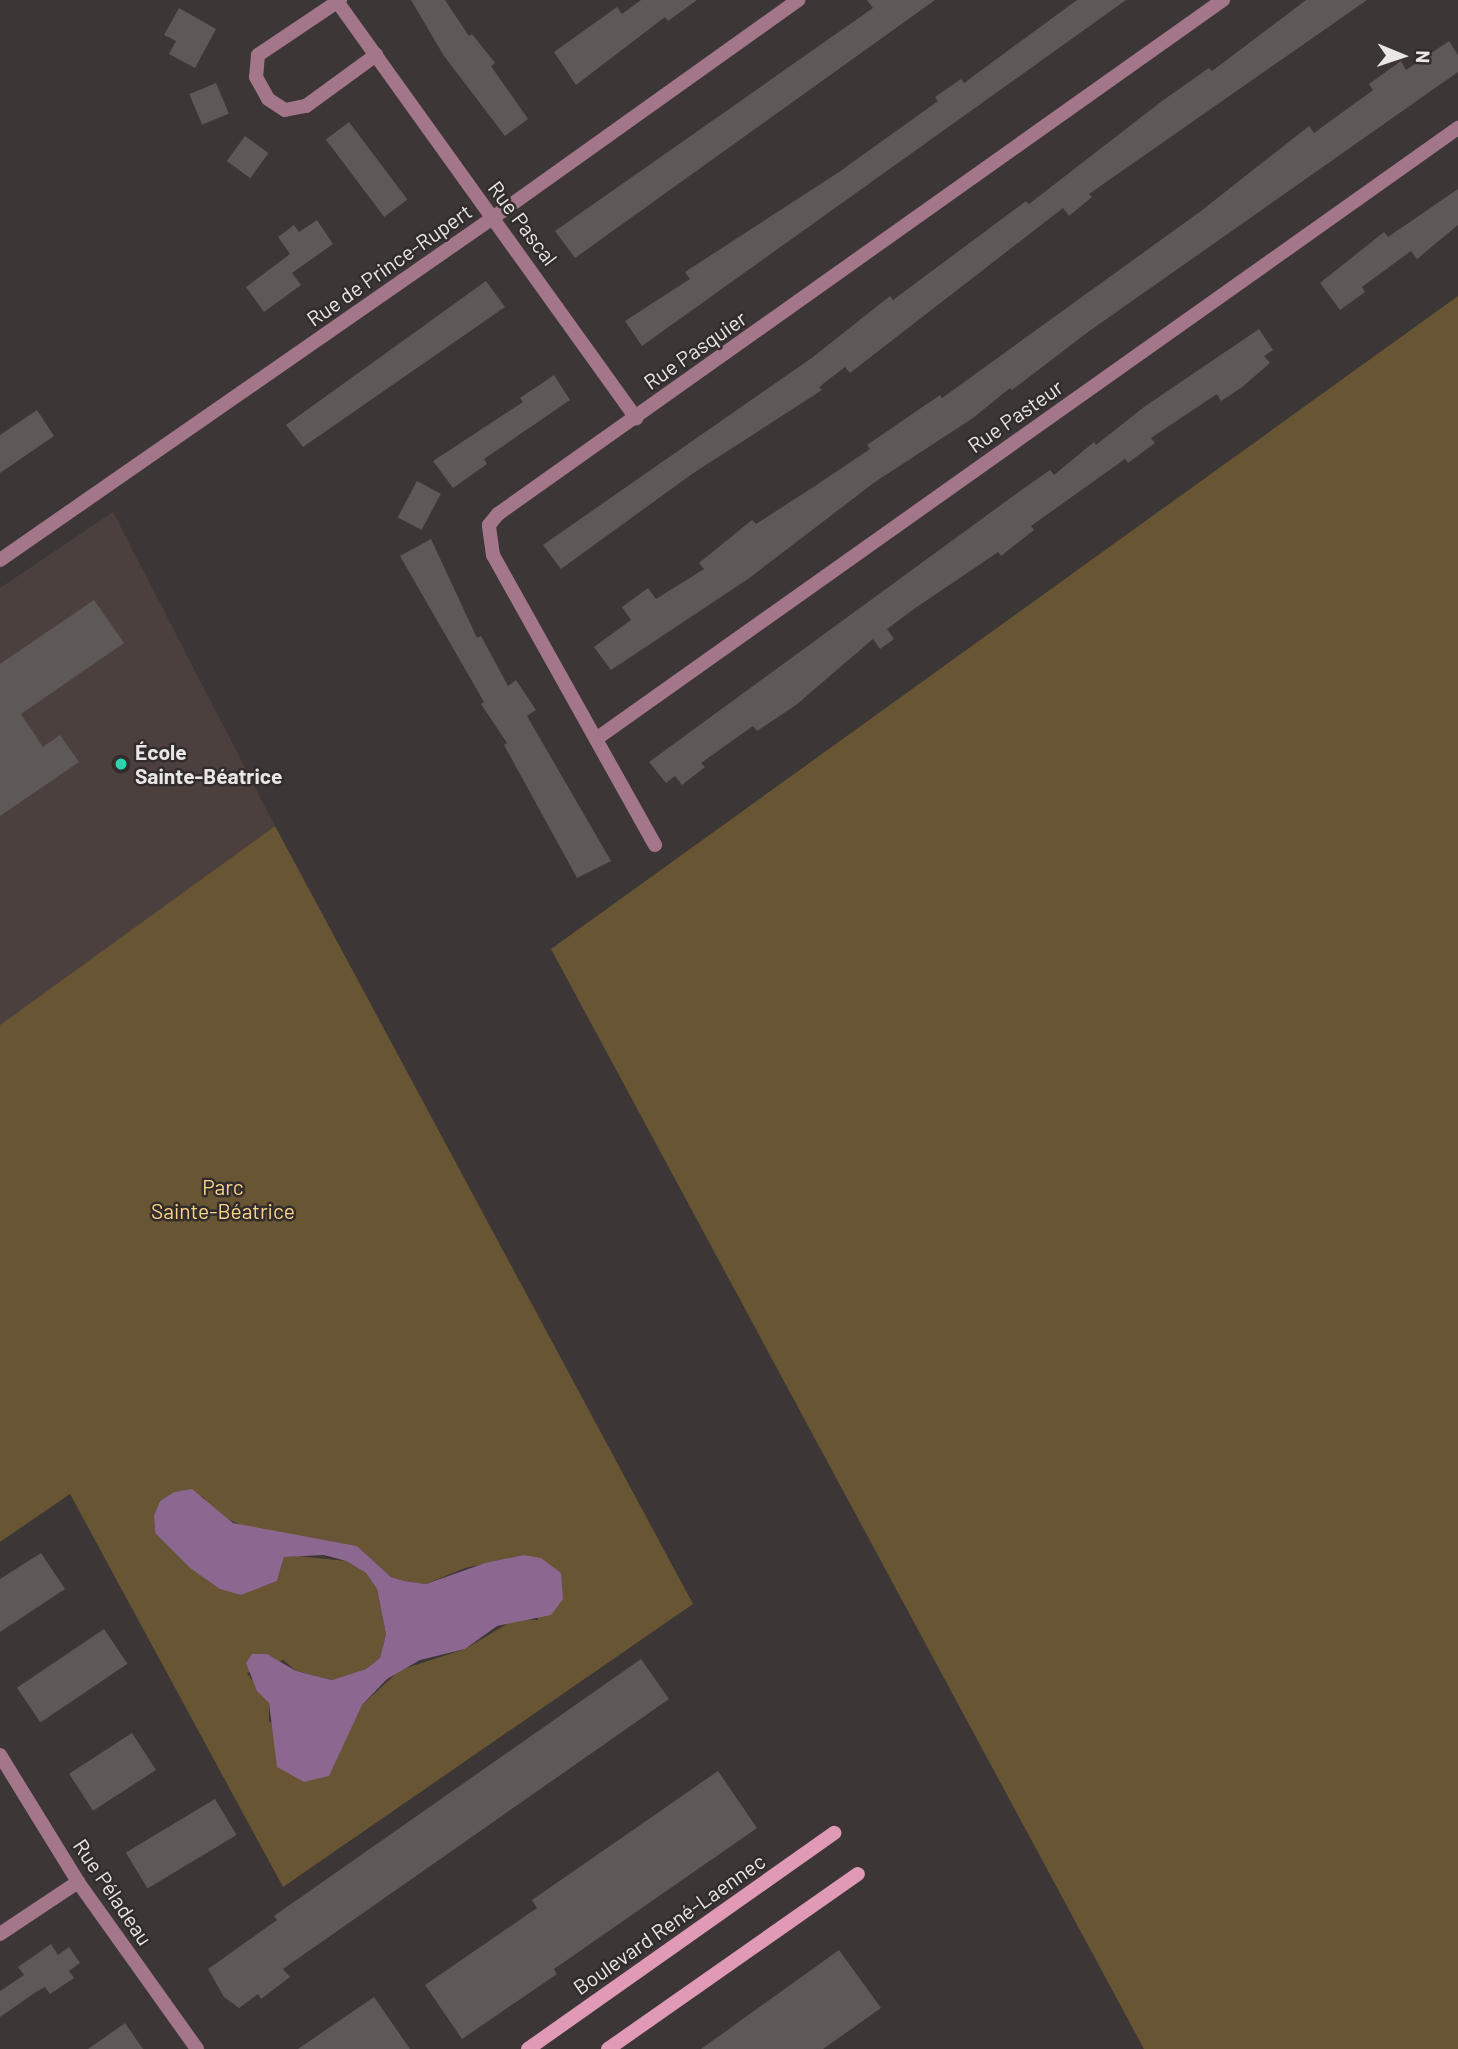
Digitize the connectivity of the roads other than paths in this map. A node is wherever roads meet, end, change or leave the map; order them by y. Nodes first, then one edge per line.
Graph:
1 (799, 0) edge
2 (1223, 0) edge
3 (338, 1) edge
4 (376, 55) junction
5 (1458, 128) edge
6 (495, 217) junction
7 (636, 418) junction
8 (0, 560) edge
9 (596, 739) junction
10 (655, 845) dead end
11 (0, 1755) edge
12 (834, 1833) dead end
13 (858, 1874) dead end
14 (78, 1882) junction
15 (0, 1934) edge
16 (197, 2049) edge
17 (528, 2049) edge
18 (608, 2049) edge

1 - 6 street, Rue de Prince-Rupert
2 - 7 street, Rue Pasquier
3 - 4 street, Rue Pascal
3 - 4 street, Rue Pascal
4 - 6 street, Rue Pascal
5 - 9 street, Rue Pasteur
6 - 7 street, Rue Pascal
6 - 8 street, Rue de Prince-Rupert
7 - 9 street, Rue Pasquier
9 - 10 street, Rue Pasquier
11 - 14 street, Rue Péladeau
12 - 17 street, Boulevard René-Laennec
13 - 18 street
14 - 15 street
14 - 16 street, Rue Péladeau

